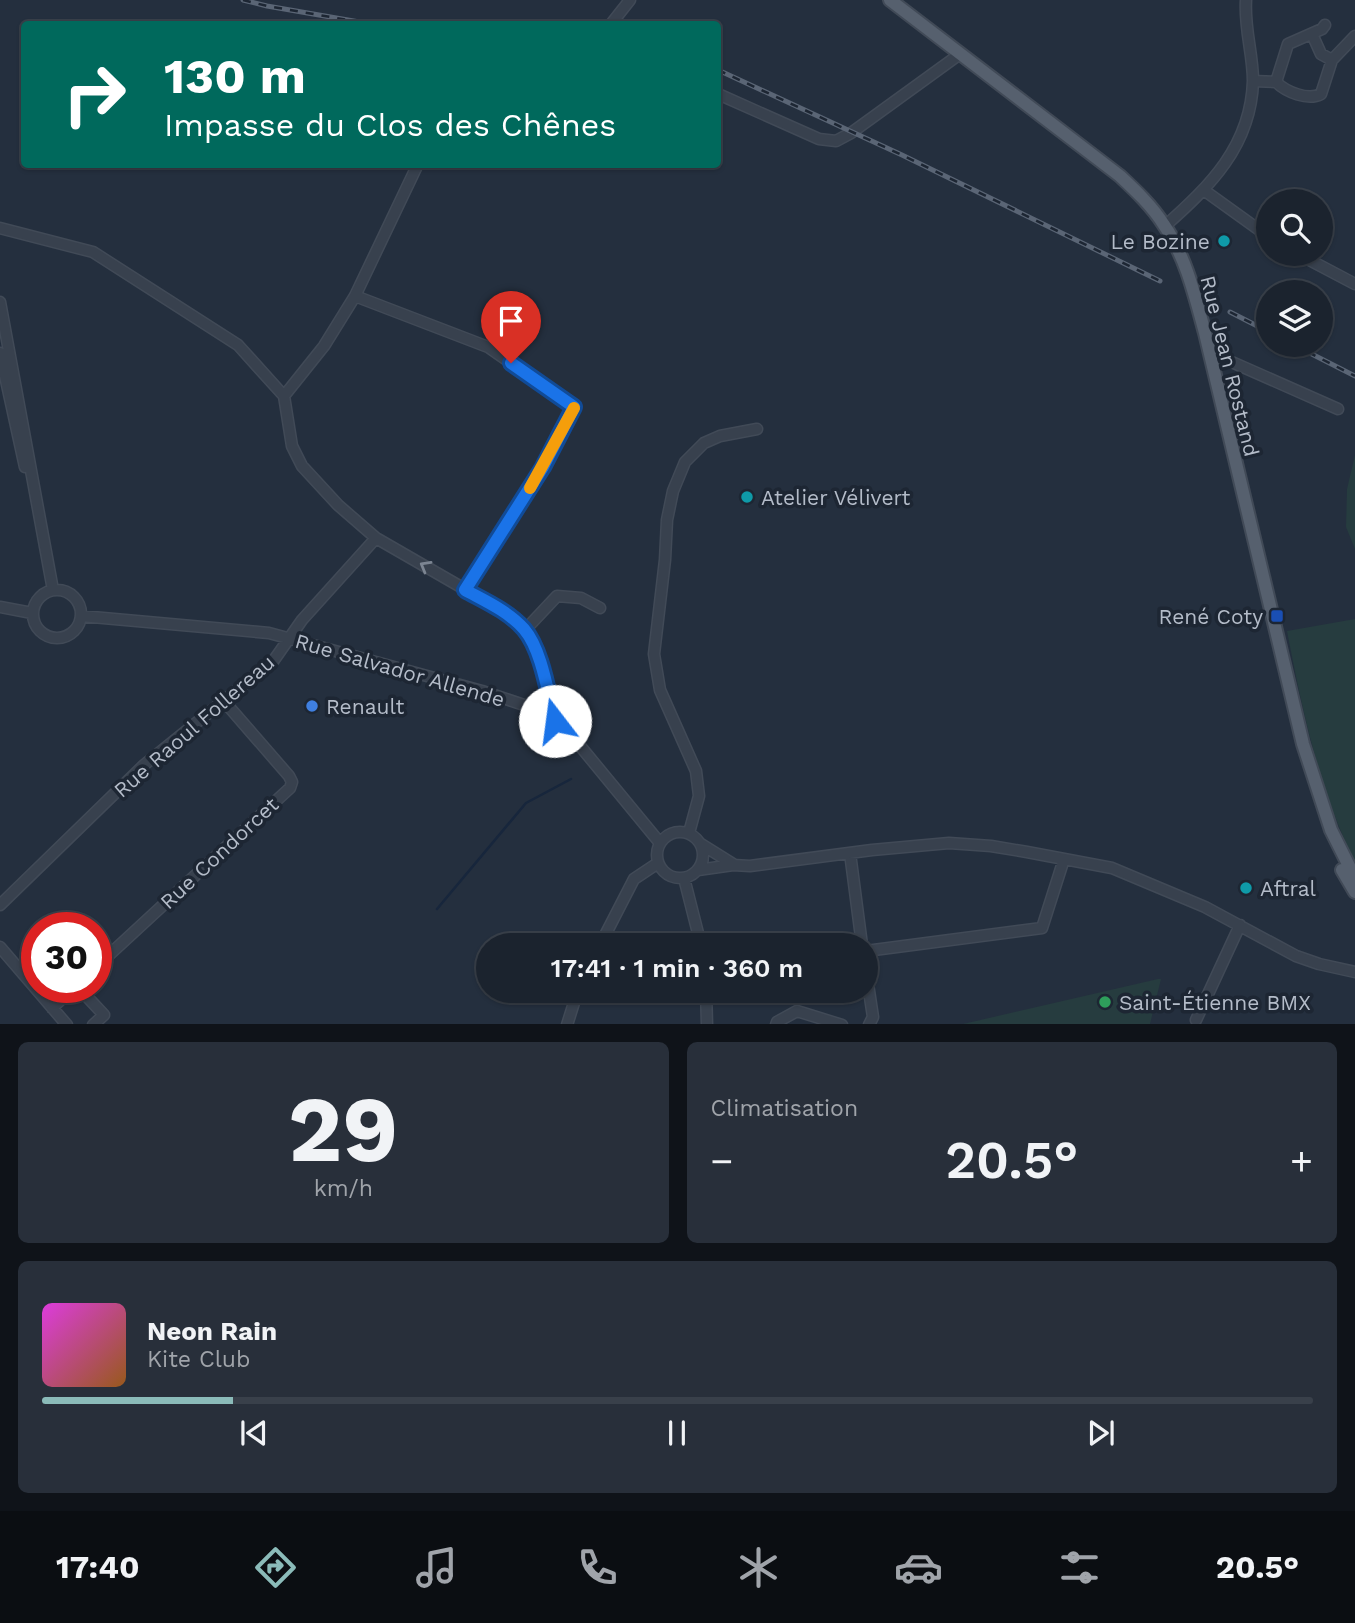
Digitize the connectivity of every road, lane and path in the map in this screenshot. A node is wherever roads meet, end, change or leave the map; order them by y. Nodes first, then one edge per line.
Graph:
1 (629, 0) edge
2 (890, 0) edge
3 (1246, 0) edge
4 (613, 21) edge
5 (1325, 25) dead end
6 (1312, 34) junction
7 (1355, 36) edge
8 (960, 54) junction
9 (1332, 60) junction
10 (1253, 81) junction
11 (1276, 82) junction
12 (721, 95) edge
13 (416, 168) edge
14 (1205, 191) junction
15 (1165, 226) junction
16 (0, 228) edge
17 (1256, 228) edge
18 (1321, 266) edge
19 (1355, 284) edge
20 (355, 296) junction
21 (0, 302) edge
22 (1209, 352) junction
23 (3, 358) edge
24 (6, 378) edge
25 (284, 396) junction
26 (1338, 409) dead end
27 (757, 429) dead end
28 (376, 538) junction
29 (52, 590) junction
30 (465, 590) junction
31 (0, 607) edge
32 (600, 608) dead end
33 (32, 613) junction
34 (81, 616) junction
35 (525, 630) junction
36 (290, 640) junction
37 (223, 700) junction
38 (555, 721) junction
39 (1303, 744) junction
40 (689, 833) junction
41 (660, 843) junction
42 (701, 844) junction
43 (850, 853) junction
44 (1064, 859) junction
45 (658, 863) junction
46 (733, 864) junction
47 (698, 870) junction
48 (684, 878) junction
49 (1355, 878) edge
50 (1355, 892) edge
51 (0, 905) edge
52 (1240, 925) junction
53 (606, 933) edge
54 (698, 933) edge
55 (860, 933) edge
56 (0, 947) edge
57 (878, 949) edge
58 (112, 953) edge
59 (1355, 972) edge
60 (58, 1003) edge
61 (92, 1003) edge
62 (574, 1003) edge
63 (706, 1003) edge
64 (871, 1003) edge
65 (52, 1008) junction
66 (1196, 1020) dead end
67 (67, 1024) edge
68 (93, 1024) edge
69 (567, 1024) edge
70 (707, 1024) edge
71 (776, 1024) edge
72 (842, 1024) edge
73 (869, 1024) edge

1 - 4 street
2 - 8 main road, Rue Jean Rostand
3 - 10 street
5 - 6 street
6 - 9 street
6 - 11 street
7 - 9 street
8 - 12 street
8 - 15 main road, Rue Jean Rostand
9 - 11 street
10 - 11 street
10 - 14 street
13 - 20 street
14 - 15 street
14 - 17 street
15 - 22 main road, Rue Jean Rostand
16 - 25 street
18 - 19 street
20 - 25 street
20 - 30 street
21 - 23 street
22 - 26 street
22 - 39 main road, Rue Jean Rostand
23 - 24 street
24 - 29 street
25 - 28 street
27 - 40 street
30 -> 28 street
28 - 36 street, Rue Raoul Follereau
29 - 33 street
29 - 34 street
30 - 35 street
31 - 33 street
32 - 35 street
33 - 34 street
34 - 36 street, Rue Salvador Allende
35 - 38 street
36 - 37 street, Rue Raoul Follereau
36 - 38 street, Rue Salvador Allende
37 - 51 street, Rue Raoul Follereau
37 - 58 street, Rue Condorcet
38 - 41 street, Rue Salvador Allende
39 - 49 main road, Rue Jean Rostand
39 - 50 main road, Rue Jean Rostand
40 - 41 street
40 - 42 street
41 - 45 street
42 - 46 street
42 - 47 street
43 - 44 street
43 - 46 street
43 - 55 street
44 - 52 street
44 - 57 street
45 - 48 street
45 - 53 street
46 - 47 street
47 - 48 street
48 - 54 street
52 - 59 street
52 - 66 street
56 - 65 street
60 - 65 street
61 - 68 street
62 - 69 street
63 - 70 street
64 - 73 street
65 - 67 street
71 - 72 street

